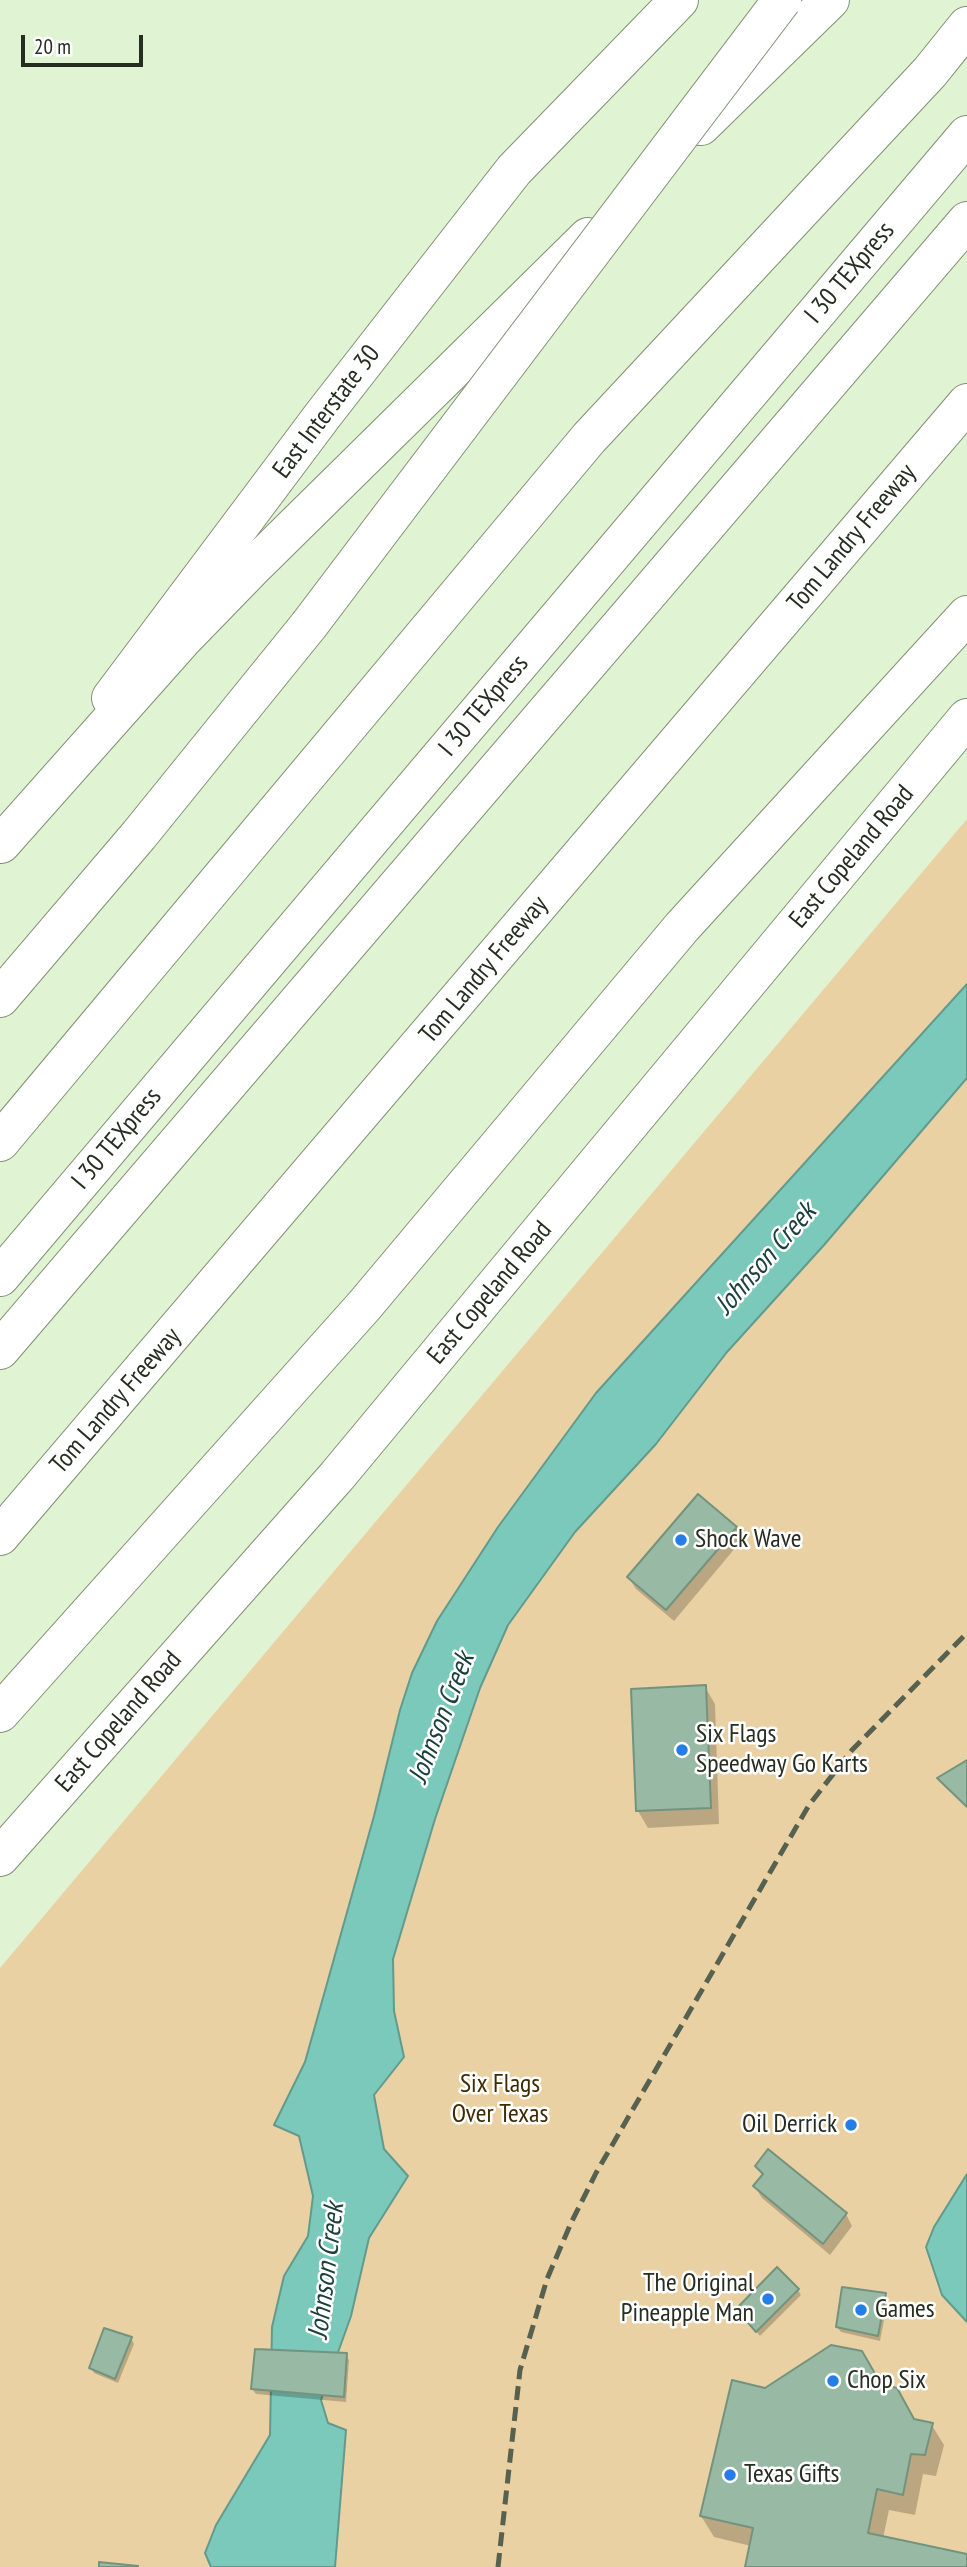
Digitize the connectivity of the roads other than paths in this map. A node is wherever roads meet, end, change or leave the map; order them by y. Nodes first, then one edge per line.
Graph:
1 (679, 0) edge
2 (782, 0) edge
3 (830, 0) edge
4 (967, 26) edge
5 (967, 135) edge
6 (967, 221) edge
7 (967, 403) edge
8 (967, 615) edge
9 (967, 718) edge
10 (1, 845) edge
11 (0, 999) edge
12 (0, 1142) edge
13 (0, 1277) edge
14 (0, 1350) edge
15 (0, 1536) edge
16 (0, 1713) edge
17 (0, 1857) edge

1 - 10 main road, East Interstate 30
2 - 11 main road, bridge
3 - 10 main road
4 - 12 main road
5 - 13 main road, I 30 TEXpress
6 - 14 main road, I 30 TEXpress
7 - 15 main road, Tom Landry Freeway
8 - 16 main road
9 - 17 main road, East Copeland Road

